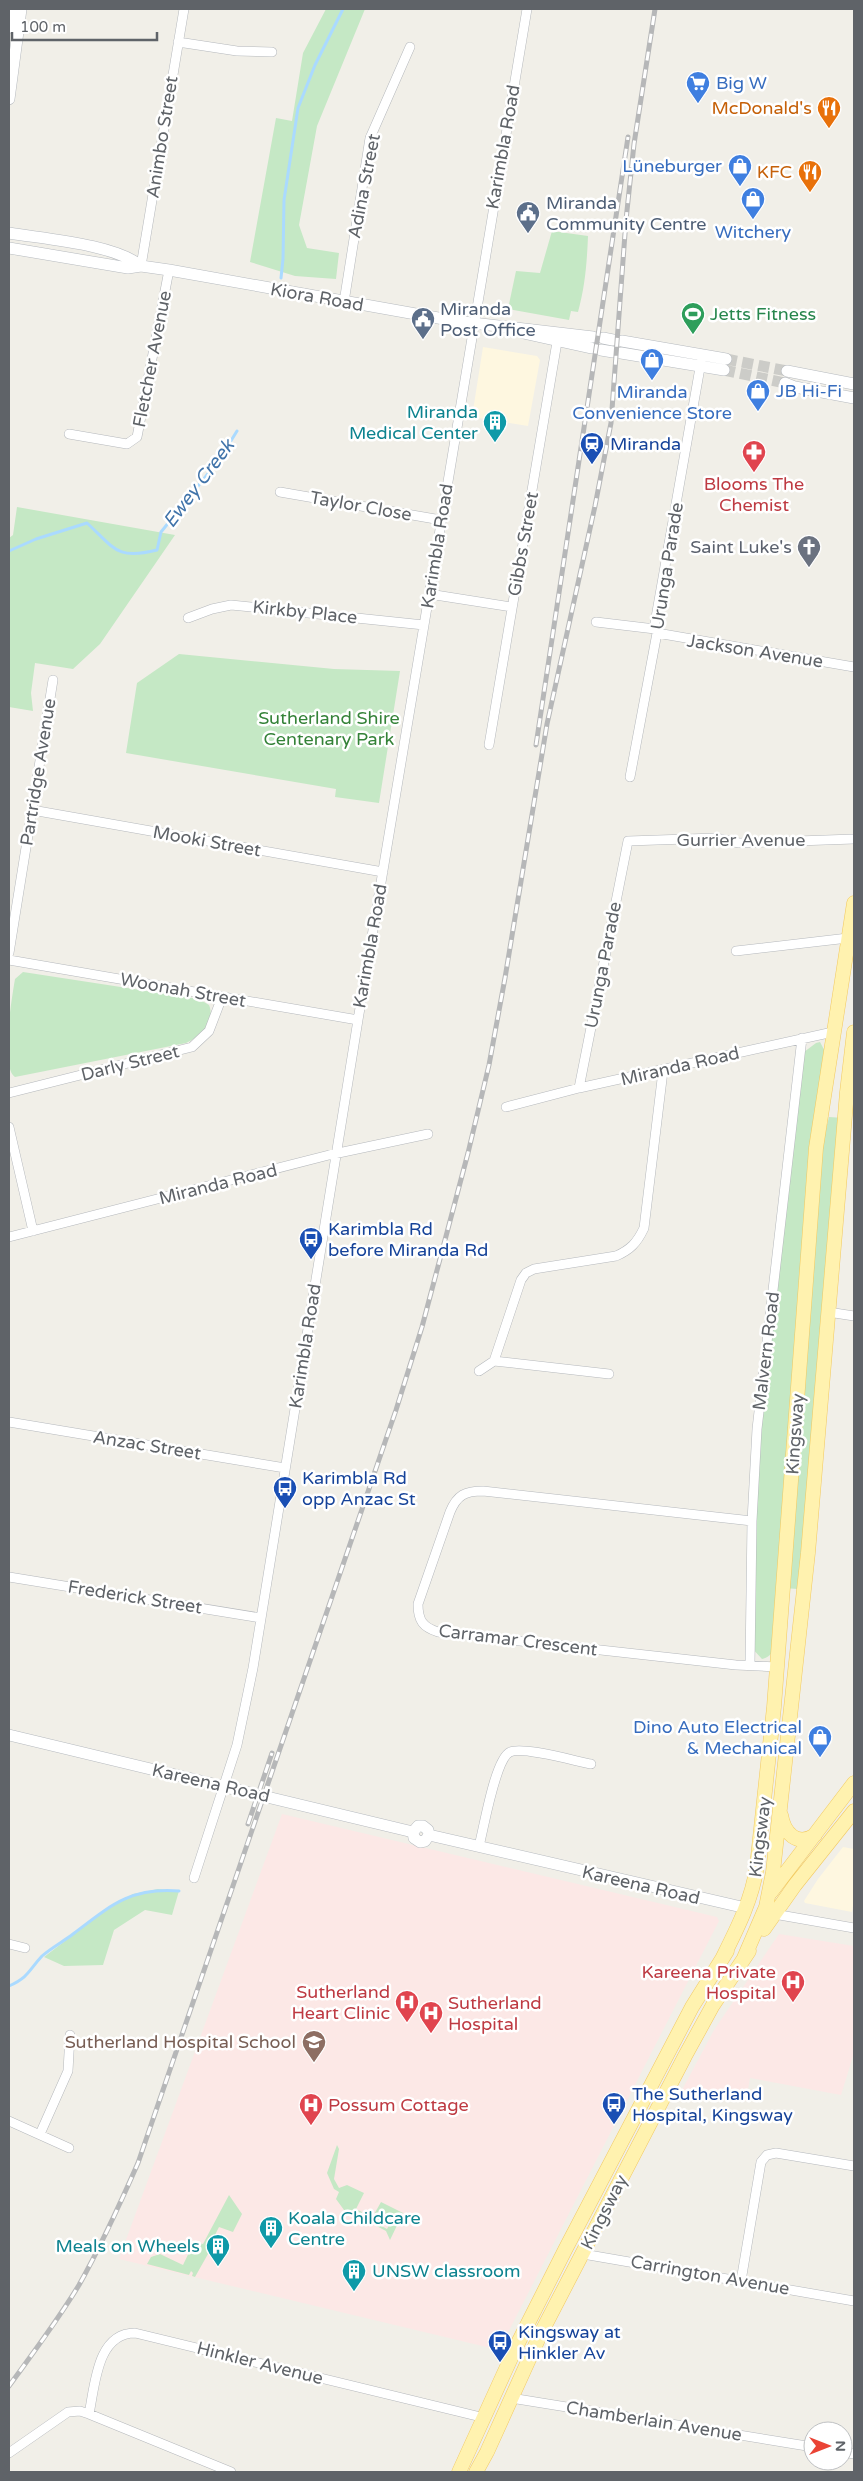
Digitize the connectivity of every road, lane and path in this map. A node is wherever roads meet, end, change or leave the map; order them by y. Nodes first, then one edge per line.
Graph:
1 (12, 9) edge
2 (22, 9) edge
3 (184, 9) edge
4 (527, 9) edge
5 (9, 28) edge
6 (178, 42) junction
7 (410, 47) dead end
8 (272, 52) dead end
9 (9, 98) edge
10 (9, 233) edge
11 (9, 248) edge
12 (141, 266) junction
13 (169, 270) junction
14 (344, 302) junction
15 (473, 323) junction
16 (494, 326) junction
17 (557, 342) junction
18 (607, 345) junction
19 (701, 360) junction
20 (725, 364) tunnel mouth
21 (854, 384) edge
22 (854, 398) edge
23 (69, 434) dead end
24 (280, 492) dead end
25 (441, 520) junction
26 (429, 594) junction
27 (512, 607) junction
28 (188, 618) dead end
29 (596, 622) dead end
30 (424, 625) junction
31 (656, 631) junction
32 (854, 667) edge
33 (53, 680) dead end
34 (489, 745) dead end
35 (630, 778) dead end
36 (32, 810) junction
37 (854, 839) edge
38 (628, 841) joint
39 (383, 872) junction
40 (854, 903) edge
41 (848, 938) junction
42 (736, 951) dead end
43 (9, 953) edge
44 (9, 960) edge
45 (222, 997) junction
46 (358, 1020) junction
47 (854, 1023) edge
48 (833, 1032) junction
49 (854, 1032) edge
50 (802, 1038) junction
51 (664, 1071) junction
52 (579, 1088) junction
53 (9, 1093) edge
54 (850, 1093) edge
55 (506, 1108) dead end
56 (9, 1127) edge
57 (428, 1134) dead end
58 (336, 1153) junction
59 (33, 1231) junction
60 (9, 1237) edge
61 (828, 1312) junction
62 (854, 1316) edge
63 (494, 1361) junction
64 (479, 1371) dead end
65 (609, 1374) dead end
66 (9, 1422) edge
67 (285, 1468) junction
68 (752, 1521) junction
69 (9, 1577) edge
70 (261, 1618) junction
71 (750, 1665) junction
72 (777, 1667) junction
73 (796, 1668) junction
74 (9, 1735) edge
75 (591, 1764) dead end
76 (854, 1783) edge
77 (224, 1786) junction
78 (780, 1805) junction
79 (854, 1811) edge
80 (815, 1835) junction
81 (479, 1846) junction
82 (194, 1878) dead end
83 (769, 1894) junction
84 (760, 1911) junction
85 (854, 1928) edge
86 (9, 1944) edge
87 (25, 1948) dead end
88 (70, 2035) dead end
89 (9, 2121) edge
90 (40, 2134) junction
91 (69, 2148) dead end
92 (854, 2166) edge
93 (565, 2250) junction
94 (583, 2254) junction
95 (742, 2281) junction
96 (854, 2301) edge
97 (496, 2392) junction
98 (511, 2398) junction
99 (89, 2414) junction
100 (485, 2418) junction
101 (500, 2424) junction
102 (803, 2445) edge
103 (487, 2452) junction
104 (9, 2453) edge
105 (230, 2472) edge
106 (459, 2472) edge
107 (476, 2472) edge
108 (482, 2472) edge

1 - 5 street
2 - 9 street
3 - 6 street, Animbo Street
4 - 15 street, Karimbla Road
6 - 8 street
6 - 12 street, Animbo Street
7 - 14 street, Adina Street
10 - 12 street, Kiora Road
11 - 12 street, Kiora Road
12 - 13 street, Kiora Road
13 - 14 street, Kiora Road
13 - 23 street, Fletcher Avenue
14 - 15 street, Kiora Road
15 - 16 street, Kiora Road
15 - 25 street, Karimbla Road
16 - 17 street, Kiora Road
16 - 18 street, Kiora Road
17 - 18 street, Kiora Road
17 - 27 street, Gibbs Street
18 - 19 street, Kiora Road
19 - 20 street, Kiora Road
19 - 31 street, Urunga Parade
21 - 22 street
24 - 25 street, Taylor Close
25 - 26 street, Karimbla Road
26 - 27 street
26 - 30 street, Karimbla Road
27 - 34 street, Gibbs Street
28 - 30 street, Kirkby Place
29 - 31 street, Jackson Avenue
30 - 39 street, Karimbla Road
31 - 32 street, Jackson Avenue
31 - 35 street, Urunga Parade
33 - 36 street, Partridge Avenue
36 - 39 street, Mooki Street
36 - 43 street, Partridge Avenue
37 - 38 street, Gurrier Avenue
38 - 52 street, Urunga Parade
39 - 46 street, Karimbla Road
40 - 41 main road, Kingsway
41 - 42 street
41 - 48 main road, Kingsway
44 - 45 street, Woonah Street
45 - 46 street, Woonah Street
45 - 53 street, Darly Street
46 - 58 street, Karimbla Road
47 - 48 main road, Miranda Road
48 - 50 street, Miranda Road
48 - 72 main road, Kingsway
49 - 54 main road, Kingsway
50 - 51 street, Miranda Road
50 - 68 street, Malvern Road
51 - 52 street, Miranda Road
51 - 63 street
52 - 55 street, Miranda Road
54 - 61 main road, Kingsway
56 - 59 street
57 - 58 street, Miranda Road
58 - 59 street, Miranda Road
58 - 67 street, Karimbla Road
59 - 60 street, Miranda Road
61 - 62 street
61 - 73 main road, Kingsway
63 - 64 street
63 - 65 street
66 - 67 street, Anzac Street
67 - 70 street, Karimbla Road
68 - 71 street, Malvern Road
68 - 71 street, Carramar Crescent
69 - 70 street, Frederick Street
70 - 77 street, Karimbla Road
71 - 72 street, Carramar Crescent
72 - 73 main road
72 - 84 main road, Kingsway
73 - 78 main road, Kingsway
74 - 77 street, Kareena Road
75 - 81 street
76 - 80 main road
77 - 81 street, Kareena Road
77 - 82 street, Karimbla Road
78 - 80 main road
78 - 83 main road, Kingsway
79 - 84 main road
80 - 83 main road
81 - 84 street, Kareena Road
83 - 84 main road
84 - 85 street, Kareena Road
84 - 93 main road, Kingsway
84 - 94 main road, Kingsway
86 - 87 street
88 - 90 street
89 - 90 street
90 - 91 street
92 - 95 street
93 - 94 main road, Carrington Avenue
93 - 97 main road, Kingsway
94 - 95 street, Carrington Avenue
94 - 98 main road, Kingsway
95 - 96 street, Carrington Avenue
97 - 98 main road, Chamberlain Avenue
97 - 100 main road, Kingsway
98 - 101 main road, Kingsway
98 - 102 street, Chamberlain Avenue
99 - 100 street, Hinkler Avenue
99 - 104 street
99 - 105 street
100 - 101 main road
100 - 106 main road, Kingsway
101 - 103 main road, Kingsway
103 - 107 main road, Kingsway
103 - 108 main road

